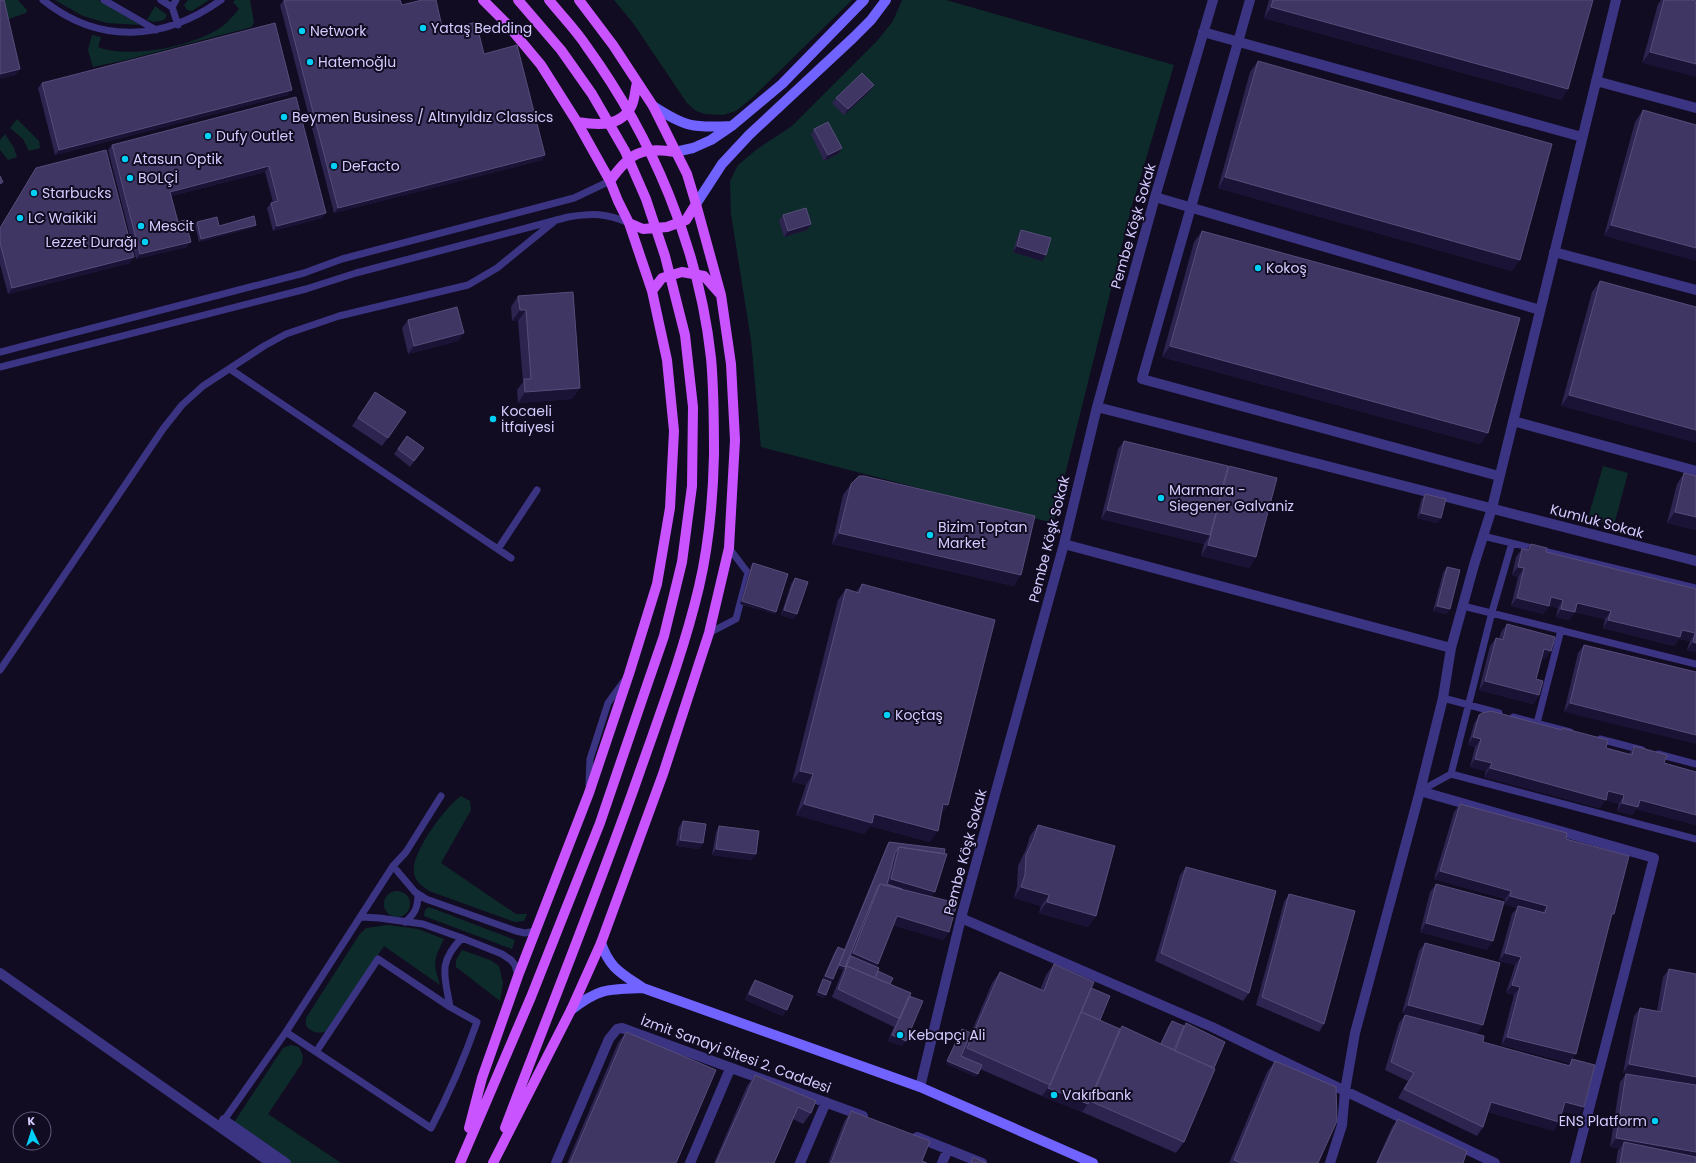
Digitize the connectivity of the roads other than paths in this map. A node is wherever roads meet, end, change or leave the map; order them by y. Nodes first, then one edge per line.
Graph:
1 (44, 0) edge
2 (104, 0) edge
3 (161, 0) edge
4 (176, 0) edge
5 (221, 0) edge
6 (483, 0) edge
7 (518, 0) edge
8 (549, 0) edge
9 (579, 0) edge
10 (864, 0) edge
11 (886, 0) edge
12 (1213, 0) edge
13 (1250, 0) edge
14 (1616, 0) edge
15 (172, 7) junction
16 (178, 24) junction
17 (157, 31) junction
18 (1203, 32) junction
19 (1238, 42) junction
20 (1596, 81) junction
21 (637, 83) junction
22 (653, 106) junction
23 (1696, 108) edge
24 (577, 122) junction
25 (733, 125) junction
26 (1582, 138) junction
27 (675, 152) junction
28 (610, 182) junction
29 (1155, 197) junction
30 (696, 204) junction
31 (1191, 208) junction
32 (556, 220) junction
33 (629, 223) junction
34 (1554, 252) junction
35 (1696, 290) edge
36 (652, 291) junction
37 (721, 295) junction
38 (1540, 310) junction
39 (0, 352) edge
40 (0, 367) edge
41 (230, 369) junction
42 (1097, 407) junction
43 (1513, 421) junction
44 (1696, 471) edge
45 (1499, 476) junction
46 (537, 490) dead end
47 (1492, 508) junction
48 (1483, 536) junction
49 (1512, 543) junction
50 (1064, 544) junction
51 (729, 548) junction
52 (498, 549) junction
53 (511, 558) dead end
54 (1696, 561) edge
55 (1696, 588) edge
56 (1462, 606) junction
57 (1492, 612) junction
58 (1561, 630) junction
59 (710, 633) junction
60 (1452, 648) junction
61 (1696, 664) edge
62 (0, 670) edge
63 (1443, 698) junction
64 (1469, 706) junction
65 (1537, 723) junction
66 (1575, 733) edge
67 (1590, 737) edge
68 (1696, 764) edge
69 (1451, 774) junction
70 (1420, 791) junction
71 (441, 796) dead end
72 (1696, 839) edge
73 (393, 866) junction
74 (418, 894) junction
75 (361, 917) junction
76 (961, 918) junction
77 (405, 922) junction
78 (536, 931) junction
79 (462, 938) junction
80 (601, 943) junction
81 (0, 973) edge
82 (518, 976) junction
83 (643, 988) junction
84 (450, 1007) junction
85 (571, 1010) junction
86 (286, 1032) junction
87 (316, 1052) junction
88 (730, 1069) junction
89 (920, 1087) junction
90 (1345, 1092) junction
91 (826, 1102) junction
92 (869, 1119) edge
93 (222, 1124) junction
94 (905, 1133) edge
95 (948, 1149) junction
96 (460, 1162) edge
97 (271, 1163) edge
98 (286, 1163) edge
99 (492, 1163) edge
100 (556, 1163) edge
101 (690, 1163) edge
102 (800, 1163) edge
103 (942, 1163) edge
104 (982, 1163) edge
105 (1093, 1163) edge
106 (1330, 1163) edge
107 (1495, 1163) edge
108 (1575, 1163) edge

1 - 17 lane
2 - 17 lane
3 - 15 lane
4 - 15 lane
5 - 16 lane
6 - 24 main road
7 - 96 main road
8 - 99 main road
9 - 21 main road
10 - 25 street
11 - 30 street
12 - 18 street, Pembe Köşk Sokak
13 - 19 street
14 - 20 street
15 - 16 lane
16 - 17 lane
18 - 19 street
18 - 29 street, Pembe Köşk Sokak
19 - 26 street
19 - 31 street
20 - 23 street
20 - 26 street
21 - 22 main road
21 - 24 main road
22 - 25 street
22 - 27 main road
24 - 28 main road
25 - 27 street
26 - 34 street
27 - 28 main road
27 - 30 main road
28 - 33 main road
28 - 39 lane
29 - 31 street
29 - 42 street, Pembe Köşk Sokak
30 - 33 main road
30 - 37 main road
31 - 38 street
31 - 45 street
32 - 33 lane
32 - 40 lane
32 - 41 lane
33 - 36 main road
34 - 35 street
34 - 38 street
36 - 37 main road
36 - 78 main road
37 - 51 main road
38 - 43 street
41 - 52 lane
41 - 62 lane
42 - 47 street, Kumluk Sokak
42 - 50 street, Pembe Köşk Sokak
43 - 44 street
43 - 45 street
45 - 47 street
46 - 52 lane
47 - 48 street
47 - 54 street, Kumluk Sokak
48 - 49 lane
48 - 56 street
49 - 55 lane
49 - 57 lane
50 - 60 street
50 - 76 street, Pembe Köşk Sokak
51 - 59 main road
51 - 59 lane
52 - 53 lane
56 - 57 lane
56 - 60 street
57 - 58 lane
57 - 64 lane
58 - 61 lane
58 - 65 lane
59 - 80 main road
60 - 63 street
63 - 64 lane
63 - 70 street
64 - 65 lane
64 - 69 lane
65 - 66 lane
67 - 68 lane
69 - 70 lane
69 - 72 lane
70 - 90 street
70 - 108 street
71 - 73 lane
73 - 74 lane
73 - 75 lane
74 - 77 lane
74 - 78 lane
75 - 77 lane
75 - 86 lane
76 - 89 street, Pembe Köşk Sokak
76 - 90 street
77 - 79 lane
78 - 82 main road
79 - 82 lane
79 - 84 lane
80 - 83 street
80 - 85 main road
81 - 93 street
82 - 96 main road
83 - 85 street
83 - 89 street
84 - 87 lane
84 - 87 lane
85 - 99 main road
86 - 87 lane
86 - 93 lane
88 - 91 street, İzmit Sanayi Sitesi 2. Caddesi
88 - 100 street, İzmit Sanayi Sitesi 2. Caddesi
88 - 101 street
89 - 105 street
90 - 106 street
90 - 107 street
91 - 92 street, İzmit Sanayi Sitesi 2. Caddesi
91 - 102 street
93 - 97 street
93 - 98 street
94 - 95 street
95 - 103 street
95 - 104 street

